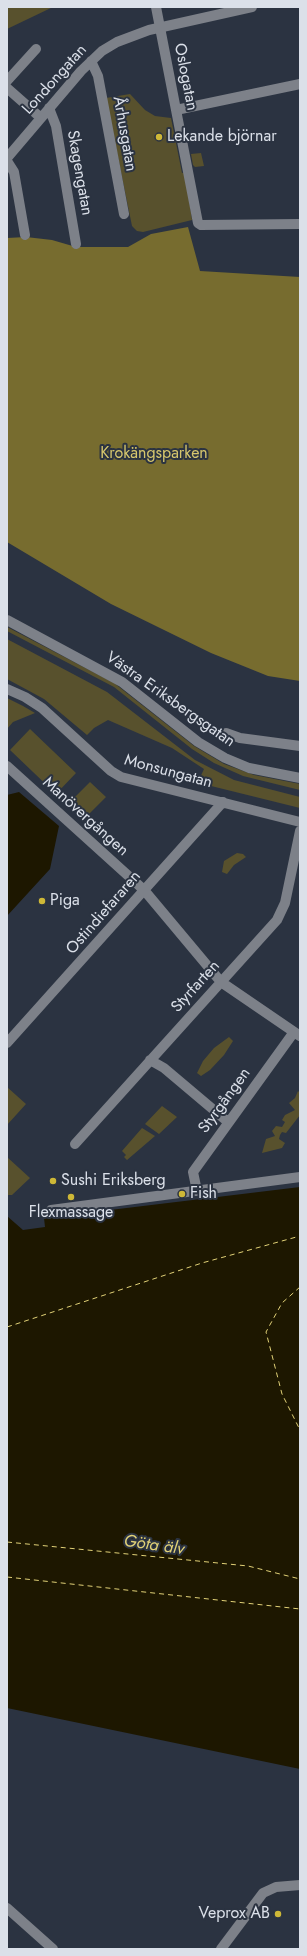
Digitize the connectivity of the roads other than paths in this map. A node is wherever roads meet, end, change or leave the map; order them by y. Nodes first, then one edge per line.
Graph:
1 (156, 7) edge
2 (252, 7) edge
3 (160, 28) junction
4 (36, 49) dead end
5 (91, 61) junction
6 (7, 81) edge
7 (300, 84) edge
8 (7, 88) edge
9 (49, 108) junction
10 (176, 110) junction
11 (41, 118) junction
12 (7, 158) edge
13 (7, 161) edge
14 (124, 214) dead end
15 (300, 224) edge
16 (25, 235) dead end
17 (76, 244) dead end
18 (7, 620) edge
19 (7, 689) edge
20 (226, 733) dead end
21 (300, 746) edge
22 (7, 766) edge
23 (300, 778) edge
24 (223, 802) junction
25 (300, 822) edge
26 (300, 831) edge
27 (144, 890) junction
28 (221, 982) junction
29 (297, 1034) edge
30 (7, 1043) edge
31 (150, 1060) junction
32 (228, 1122) junction
33 (75, 1144) dead end
34 (300, 1176) edge
35 (197, 1191) junction
36 (51, 1210) dead end
37 (300, 1885) edge
38 (7, 1908) edge
39 (53, 1949) edge
40 (221, 1949) edge

1 - 3 street, Oslogatan
2 - 3 street, Londongatan
3 - 5 street, Londongatan
3 - 10 street, Oslogatan
4 - 6 street
5 - 9 street, Londongatan
5 - 14 street, Århusgatan
7 - 10 street
8 - 11 street
9 - 11 street, Londongatan
9 - 17 street, Skagengatan
10 - 15 street, Oslogatan
11 - 12 street, Londongatan
13 - 16 street
18 - 23 street, Västra Eriksbergsgatan
19 - 24 street, Monsungatan
20 - 21 street
22 - 27 street, Manövergången
24 - 25 street, Monsungatan
24 - 27 street, Ostindiefararen
26 - 28 street, Styrfarten
27 - 28 street, Manövergången
27 - 30 street, Ostindiefararen
28 - 29 street, Manövergången
28 - 31 street, Styrfarten
29 - 32 street, Styrgången
31 - 32 street
31 - 33 street, Styrfarten
32 - 35 street, Styrgången
34 - 35 street
35 - 36 street
37 - 40 street
38 - 39 street

